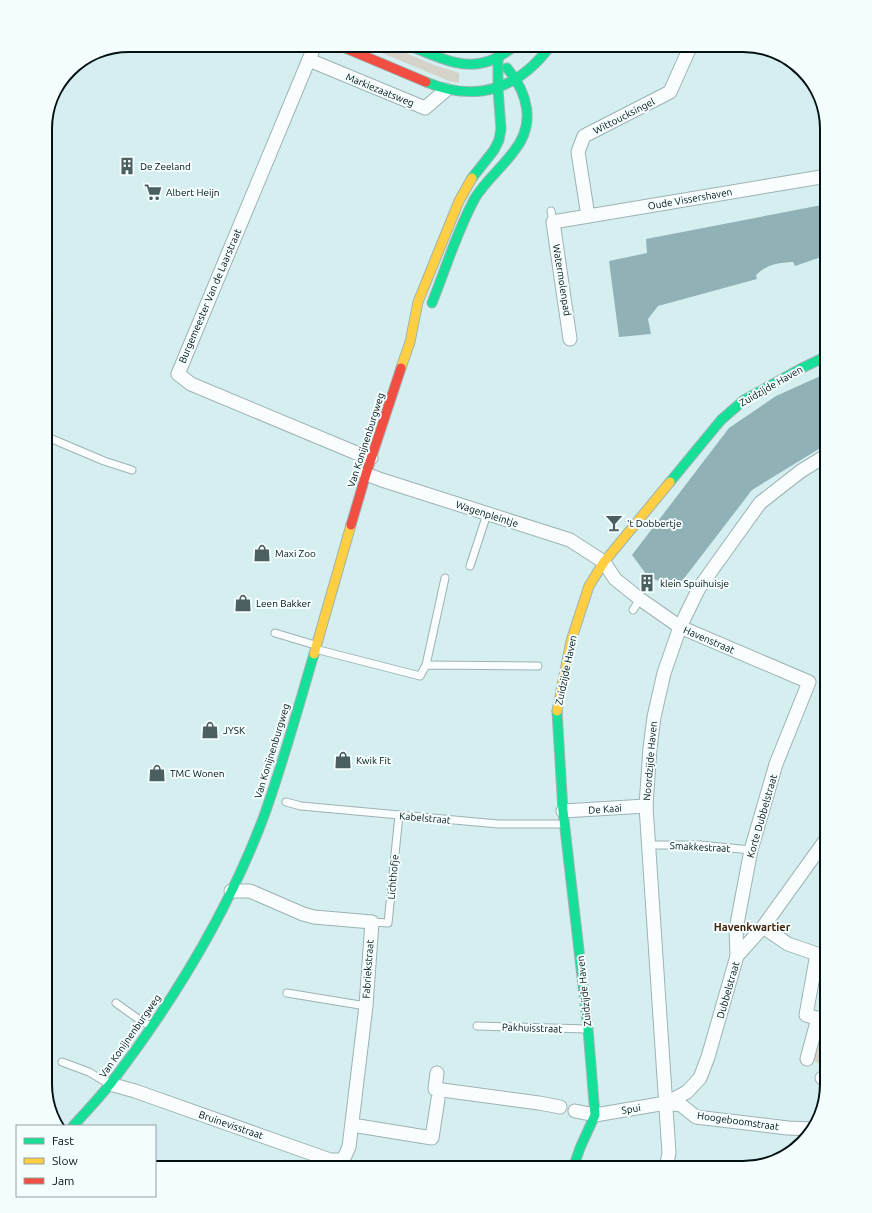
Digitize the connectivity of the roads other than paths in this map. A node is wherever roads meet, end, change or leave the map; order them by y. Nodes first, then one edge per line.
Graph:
1 (312, 52) edge
2 (355, 52) edge
3 (425, 52) edge
4 (506, 52) edge
5 (547, 52) edge
6 (688, 52) edge
7 (498, 58) junction
8 (309, 60) junction
9 (518, 80) junction
10 (498, 89) junction
11 (446, 90) junction
12 (820, 177) edge
13 (552, 216) joint
14 (588, 216) junction
15 (570, 339) dead end
16 (410, 342) junction
17 (820, 359) edge
18 (52, 439) edge
19 (371, 458) junction
20 (820, 459) edge
21 (132, 470) dead end
22 (366, 474) junction
23 (487, 514) junction
24 (604, 562) junction
25 (470, 566) dead end
26 (445, 578) dead end
27 (640, 599) junction
28 (633, 610) dead end
29 (680, 628) junction
30 (275, 633) dead end
31 (315, 647) junction
32 (426, 665) junction
33 (538, 666) dead end
34 (809, 682) joint
35 (286, 802) dead end
36 (646, 806) junction
37 (399, 815) junction
38 (564, 818) junction
39 (649, 844) junction
40 (820, 848) edge
41 (751, 850) junction
42 (231, 891) junction
43 (372, 922) junction
44 (763, 927) junction
45 (737, 956) junction
46 (287, 993) dead end
47 (116, 1003) dead end
48 (366, 1006) junction
49 (820, 1019) edge
50 (476, 1026) dead end
51 (152, 1027) junction
52 (820, 1027) edge
53 (588, 1029) junction
54 (807, 1059) dead end
55 (62, 1062) dead end
56 (437, 1073) dead end
57 (110, 1084) junction
58 (438, 1099) dead end
59 (666, 1104) junction
60 (560, 1107) dead end
61 (575, 1111) dead end
62 (595, 1114) junction
63 (74, 1125) edge
64 (352, 1125) junction
65 (806, 1129) edge
66 (334, 1161) edge
67 (347, 1161) edge
68 (575, 1161) edge
69 (667, 1161) edge

1 - 8 street, Burgemeester Van de Laarstraat
2 - 11 main road
3 - 7 main road
4 - 7 main road
5 - 9 main road
6 - 14 street, Wittoucksingel
7 - 9 main road, Van Konijnenburgweg
7 - 10 main road, Van Konijnenburgweg
8 - 11 street, Markiezaatsweg
8 - 19 street, Burgemeester Van de Laarstraat
9 - 10 main road
9 - 16 main road, Van Konijnenburgweg
10 - 11 main road
10 - 16 main road, Van Konijnenburgweg
12 - 14 street, Oude Vissershaven
13 - 14 street, Oude Vissershaven
13 - 15 street, Watermolenpad
16 - 19 main road, Van Konijnenburgweg
17 - 24 main road, Zuidzijde Haven
18 - 21 lane
19 - 22 main road, Van Konijnenburgweg
20 - 29 street, Noordzijde Haven
22 - 23 street, Wagenpleintje
22 - 31 main road, Van Konijnenburgweg
23 - 24 street, Wagenpleintje
23 - 25 lane
24 - 27 street, Havenstraat
24 - 38 main road, Zuidzijde Haven
26 - 32 lane
27 - 28 lane
27 - 29 street, Havenstraat
29 - 34 street, Havenstraat
29 - 36 street, Noordzijde Haven
30 - 31 lane
31 - 32 lane
31 - 42 main road, Van Konijnenburgweg
32 - 33 lane
34 - 41 street, Korte Dubbelstraat
35 - 37 lane, Kabelstraat
36 - 38 street, De Kaai
36 - 39 street, Noordzijde Haven
37 - 38 lane, Kabelstraat
37 - 43 lane, Lichthofje
38 - 53 main road, Zuidzijde Haven
39 - 41 lane, Smakkestraat
39 - 59 street, Noordzijde Haven
40 - 44 street, Dubbelstraat
41 - 45 street, Korte Dubbelstraat
42 - 43 street
42 - 51 main road, Van Konijnenburgweg
43 - 48 street, Fabriekstraat
44 - 45 street, Dubbelstraat
44 - 49 street
45 - 59 street, Dubbelstraat
46 - 48 lane
47 - 51 lane
48 - 64 street, Fabriekstraat
50 - 53 lane, Pakhuisstraat
51 - 57 main road, Van Konijnenburgweg
52 - 54 street
53 - 62 main road, Zuidzijde Haven
55 - 57 lane
56 - 60 street
57 - 63 main road, Van Konijnenburgweg
57 - 66 street, Bruinevisstraat
58 - 64 street
59 - 62 street, Spui
59 - 65 street, Hoogeboomstraat
59 - 69 street, Noordzijde Haven
61 - 62 street
62 - 68 main road, Zuidzijde Haven
64 - 67 street, Fabriekstraat

